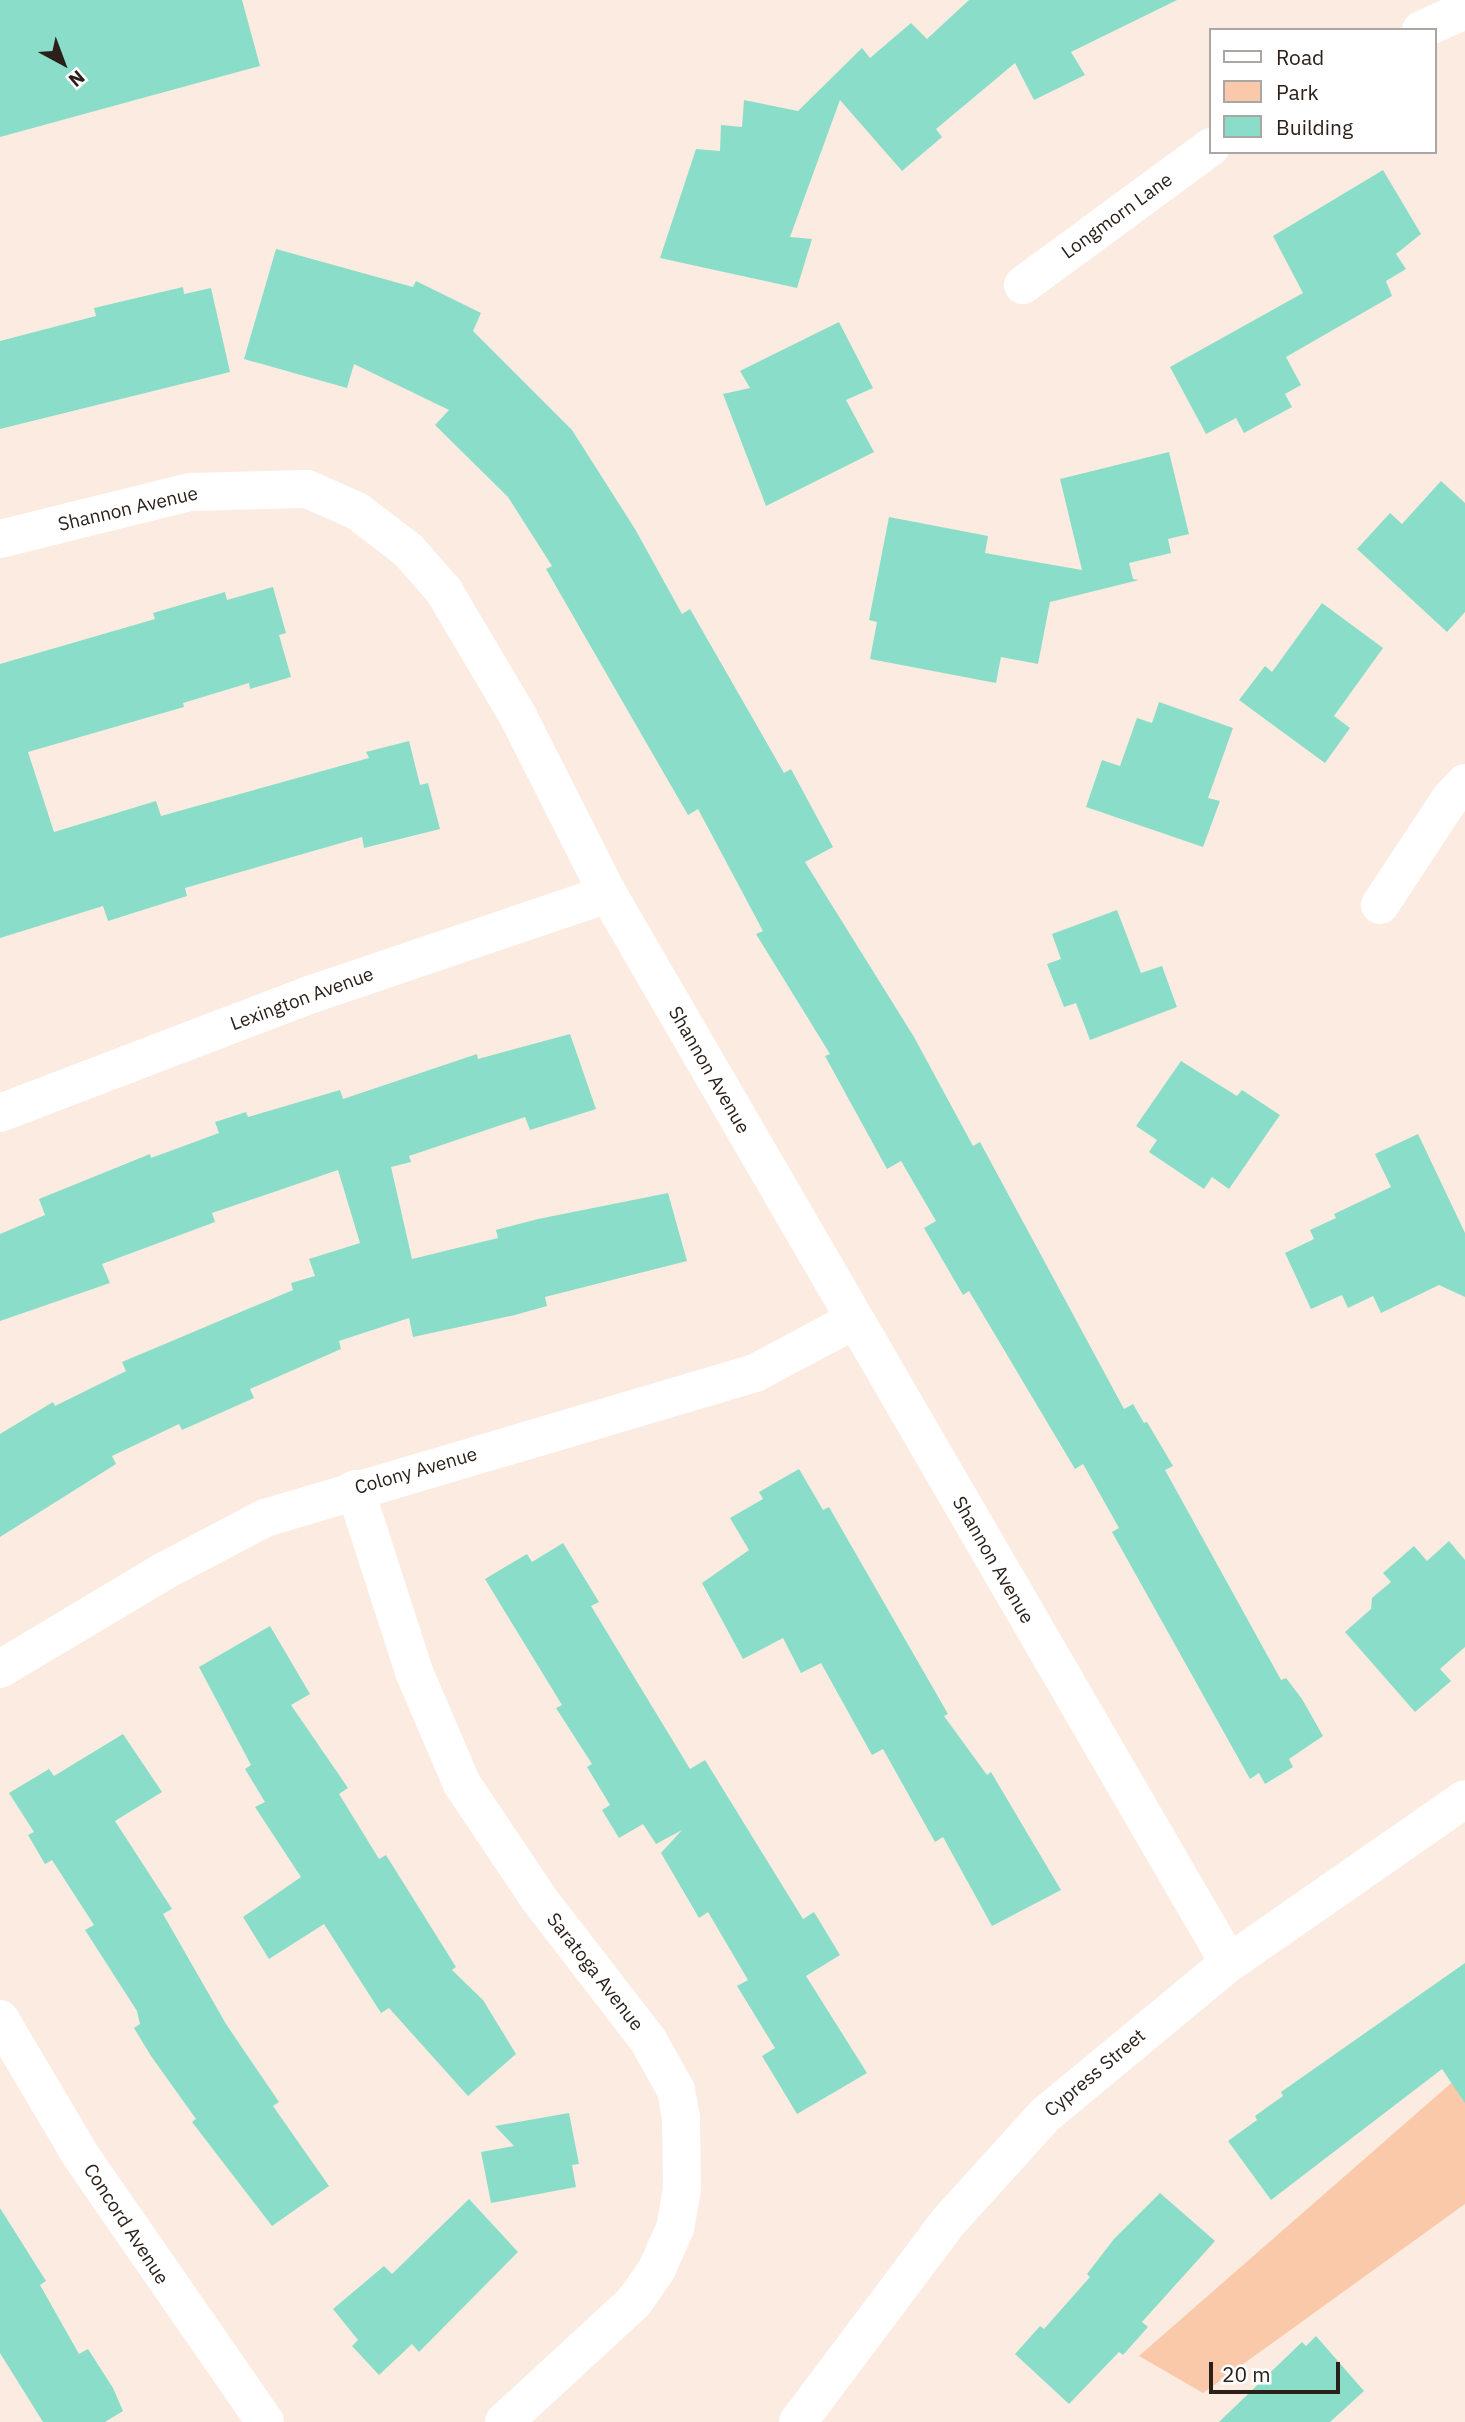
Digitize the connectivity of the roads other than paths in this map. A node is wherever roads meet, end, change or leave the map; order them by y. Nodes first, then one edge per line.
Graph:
1 (1465, 10) edge
2 (1425, 28) edge
3 (1210, 148) edge
4 (1024, 285) dead end
5 (0, 539) edge
6 (1465, 783) edge
7 (608, 894) junction
8 (1380, 905) dead end
9 (0, 1113) edge
10 (853, 1321) junction
11 (355, 1489) junction
12 (0, 1669) edge
13 (1465, 1799) edge
14 (1229, 1964) junction
15 (0, 2019) edge
16 (265, 2422) edge
17 (504, 2422) edge
18 (797, 2422) edge

1 - 2 street
3 - 4 street, Longmorn Lane
5 - 7 street, Shannon Avenue
6 - 8 street
7 - 9 street, Lexington Avenue
7 - 10 street, Shannon Avenue
10 - 11 street, Colony Avenue
10 - 14 street, Shannon Avenue
11 - 12 street, Colony Avenue
11 - 17 street, Saratoga Avenue
13 - 14 street, Cypress Street
14 - 18 street, Cypress Street
15 - 16 street, Concord Avenue

